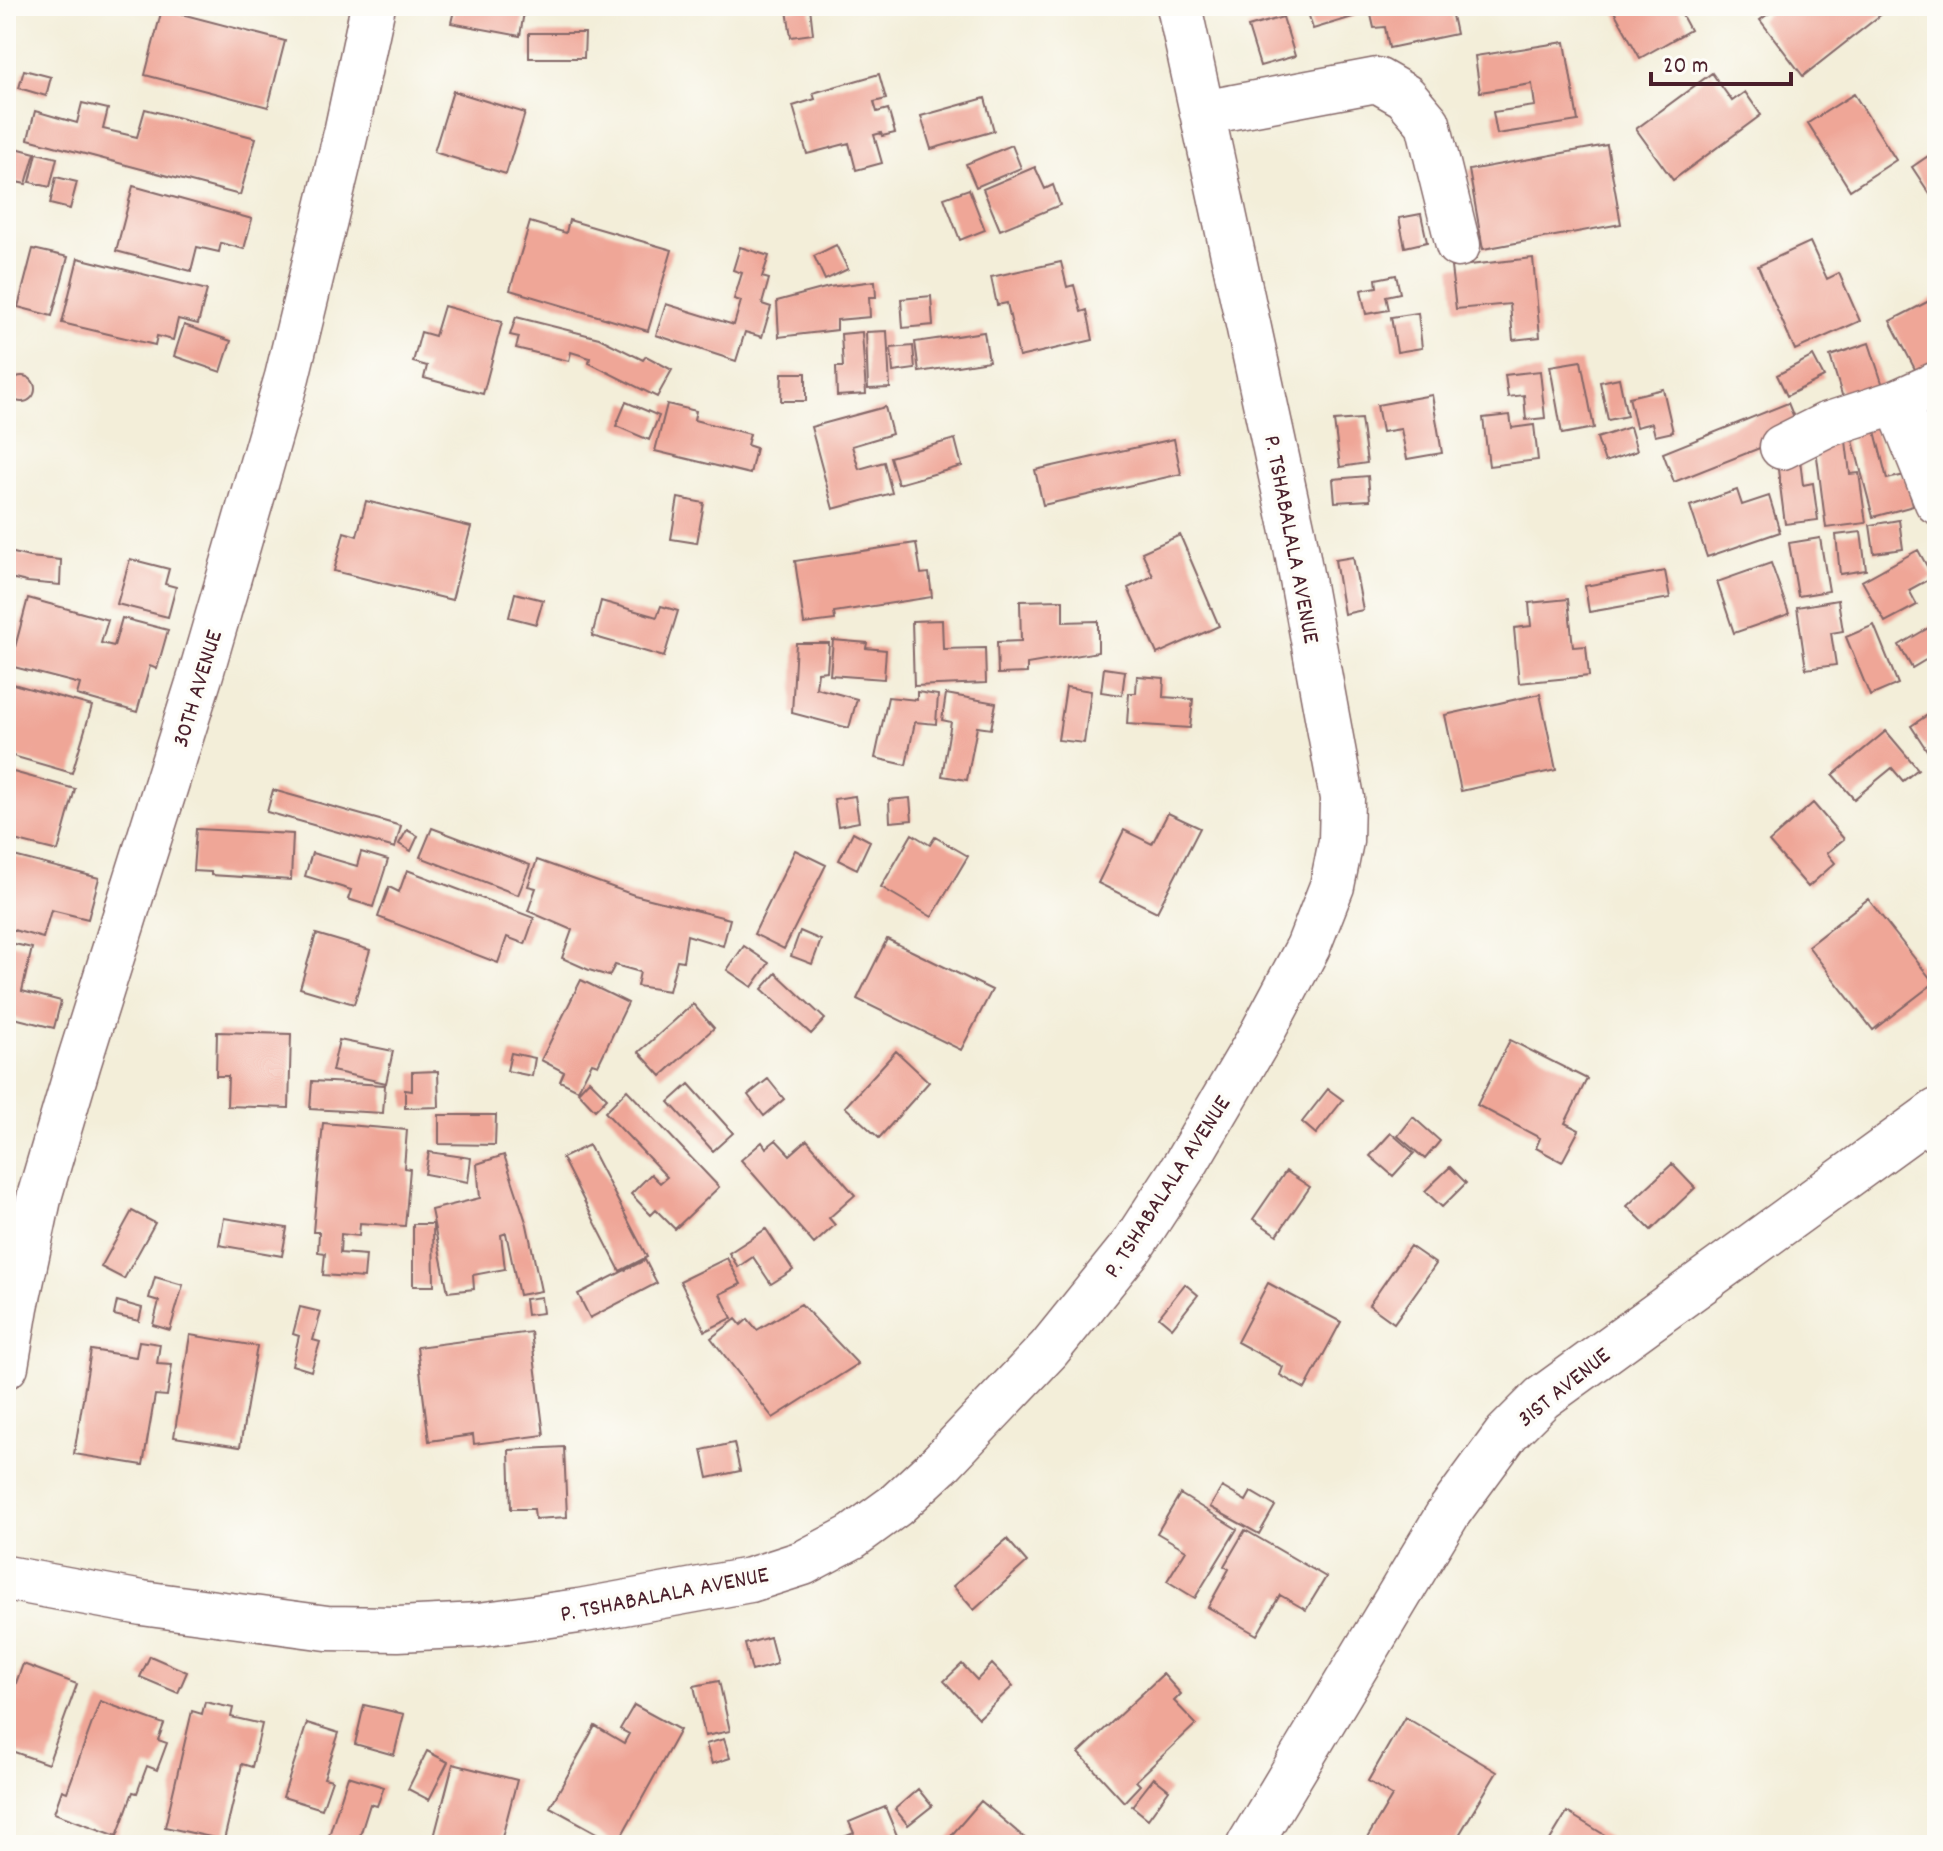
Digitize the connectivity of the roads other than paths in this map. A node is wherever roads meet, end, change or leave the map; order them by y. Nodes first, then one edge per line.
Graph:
1 (373, 6) edge
2 (1179, 6) edge
3 (1202, 113) junction
4 (1458, 245) dead end
5 (1937, 384) edge
6 (1897, 402) junction
7 (1782, 447) dead end
8 (1937, 502) edge
9 (1937, 1111) edge
10 (6, 1366) edge
11 (6, 1578) edge
12 (1249, 1845) edge

1 - 10 street, 30TH AVENUE
2 - 3 street, P. TSHABALALA AVENUE
3 - 4 street
3 - 11 street, P. TSHABALALA AVENUE
5 - 6 street
6 - 7 street
6 - 8 street
9 - 12 street, 31ST AVENUE

